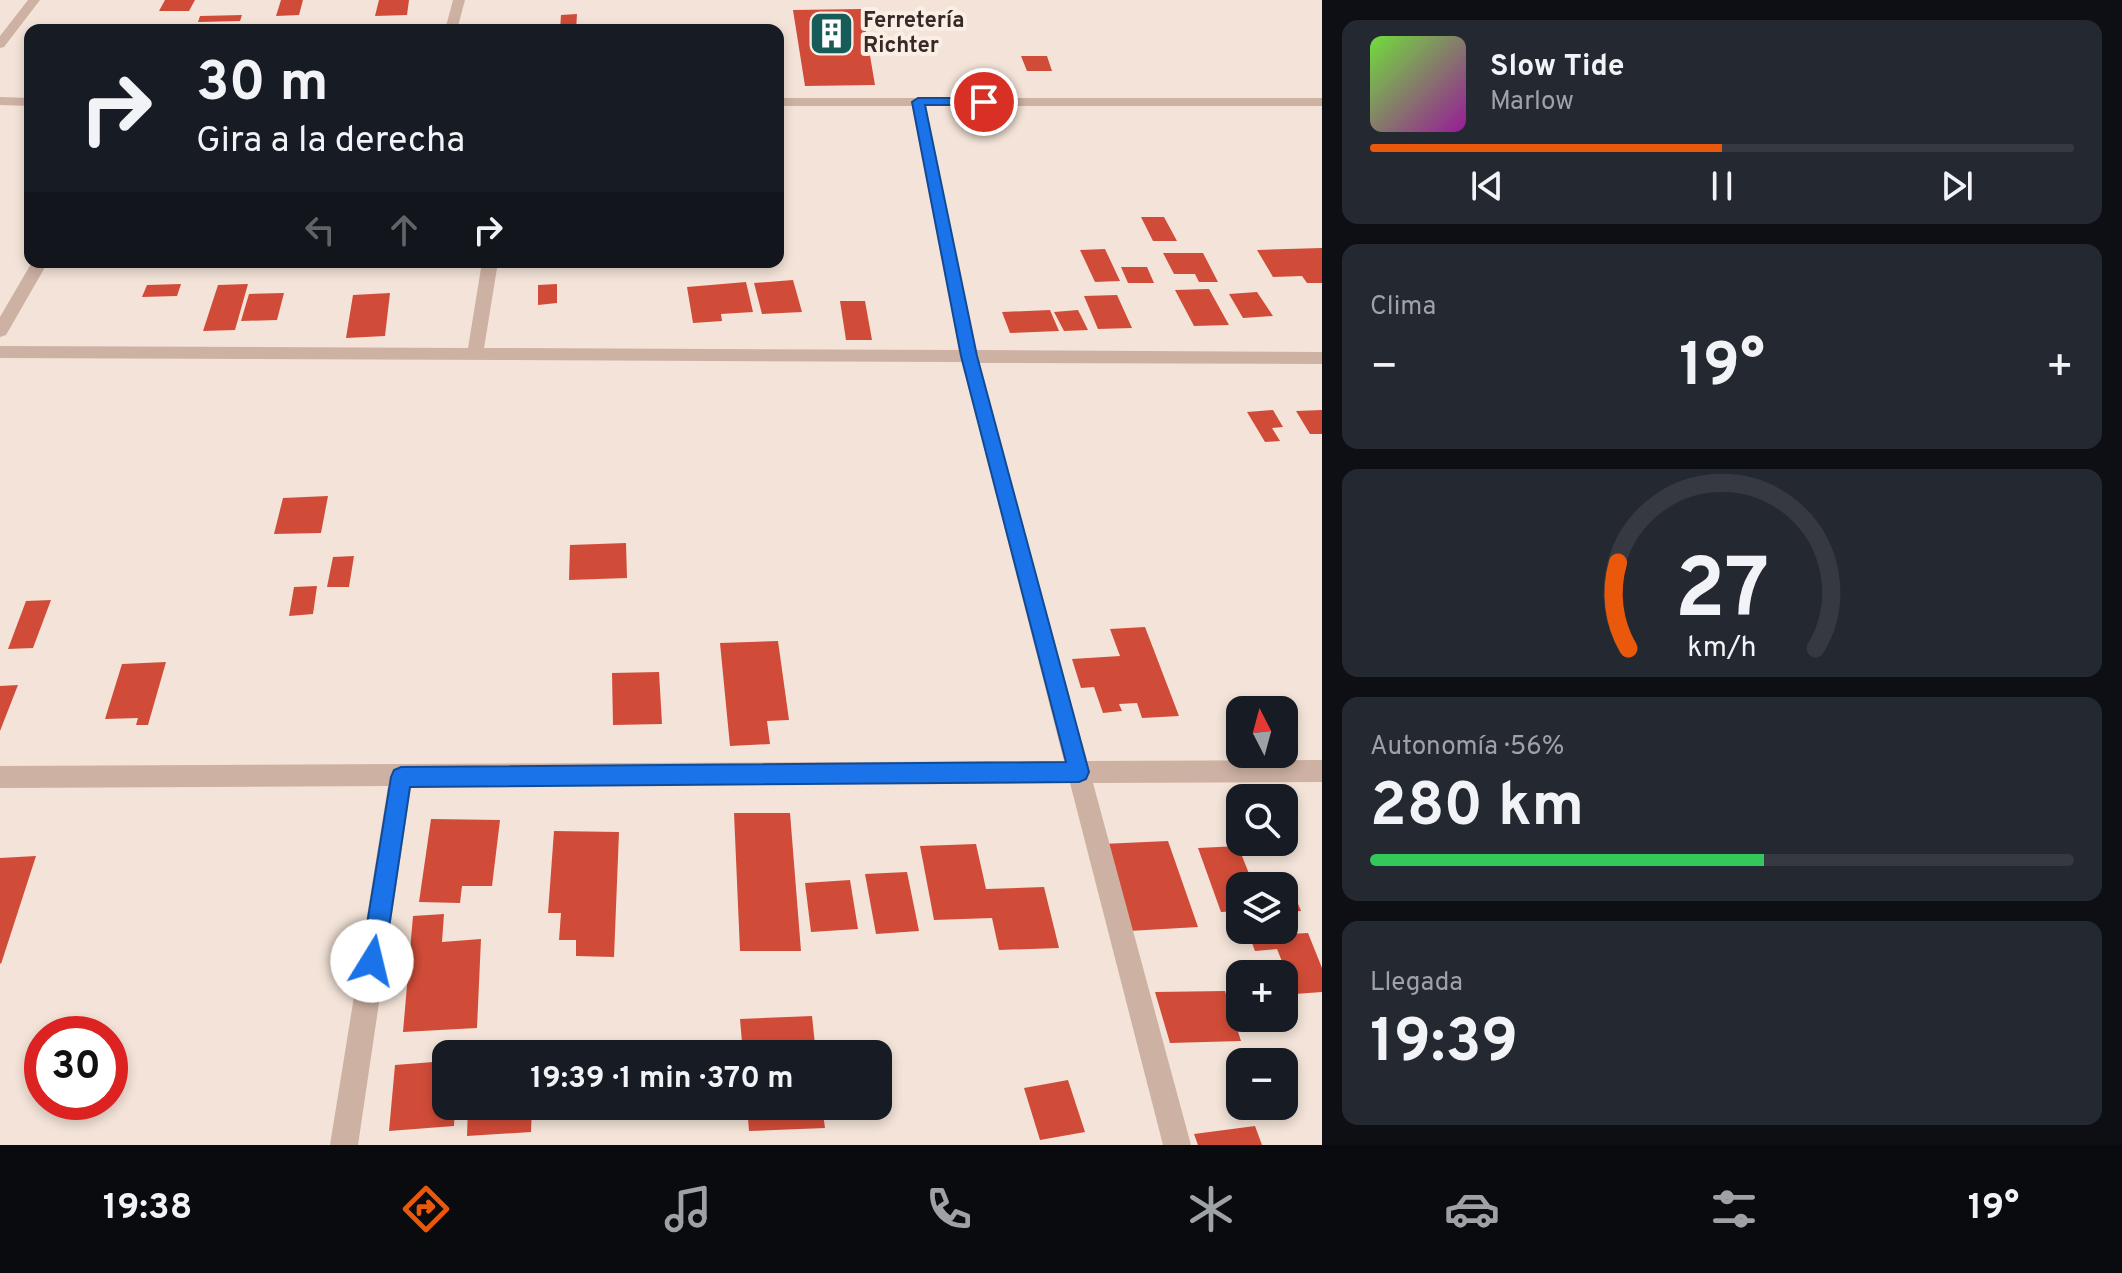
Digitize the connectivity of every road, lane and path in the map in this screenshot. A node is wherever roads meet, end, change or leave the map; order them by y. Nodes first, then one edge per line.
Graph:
1 (34, 0) edge
2 (459, 0) edge
3 (453, 24) edge
4 (0, 44) edge
5 (0, 101) edge
6 (24, 102) edge
7 (784, 102) edge
8 (918, 102) junction
9 (1320, 106) edge
10 (37, 268) edge
11 (489, 268) edge
12 (0, 331) edge
13 (0, 352) edge
14 (475, 354) junction
15 (969, 356) junction
16 (1322, 358) edge
17 (1322, 771) edge
18 (1079, 772) junction
19 (0, 777) edge
20 (401, 777) junction
21 (344, 1145) edge
22 (1177, 1145) edge

1 - 4 street
2 - 3 street
5 - 6 street
7 - 8 street
8 - 9 street
8 - 15 street
10 - 12 street
11 - 14 street
13 - 14 street
14 - 15 street
15 - 16 street
15 - 18 street
17 - 18 street
18 - 20 street
18 - 22 street
19 - 20 street
20 - 21 street

